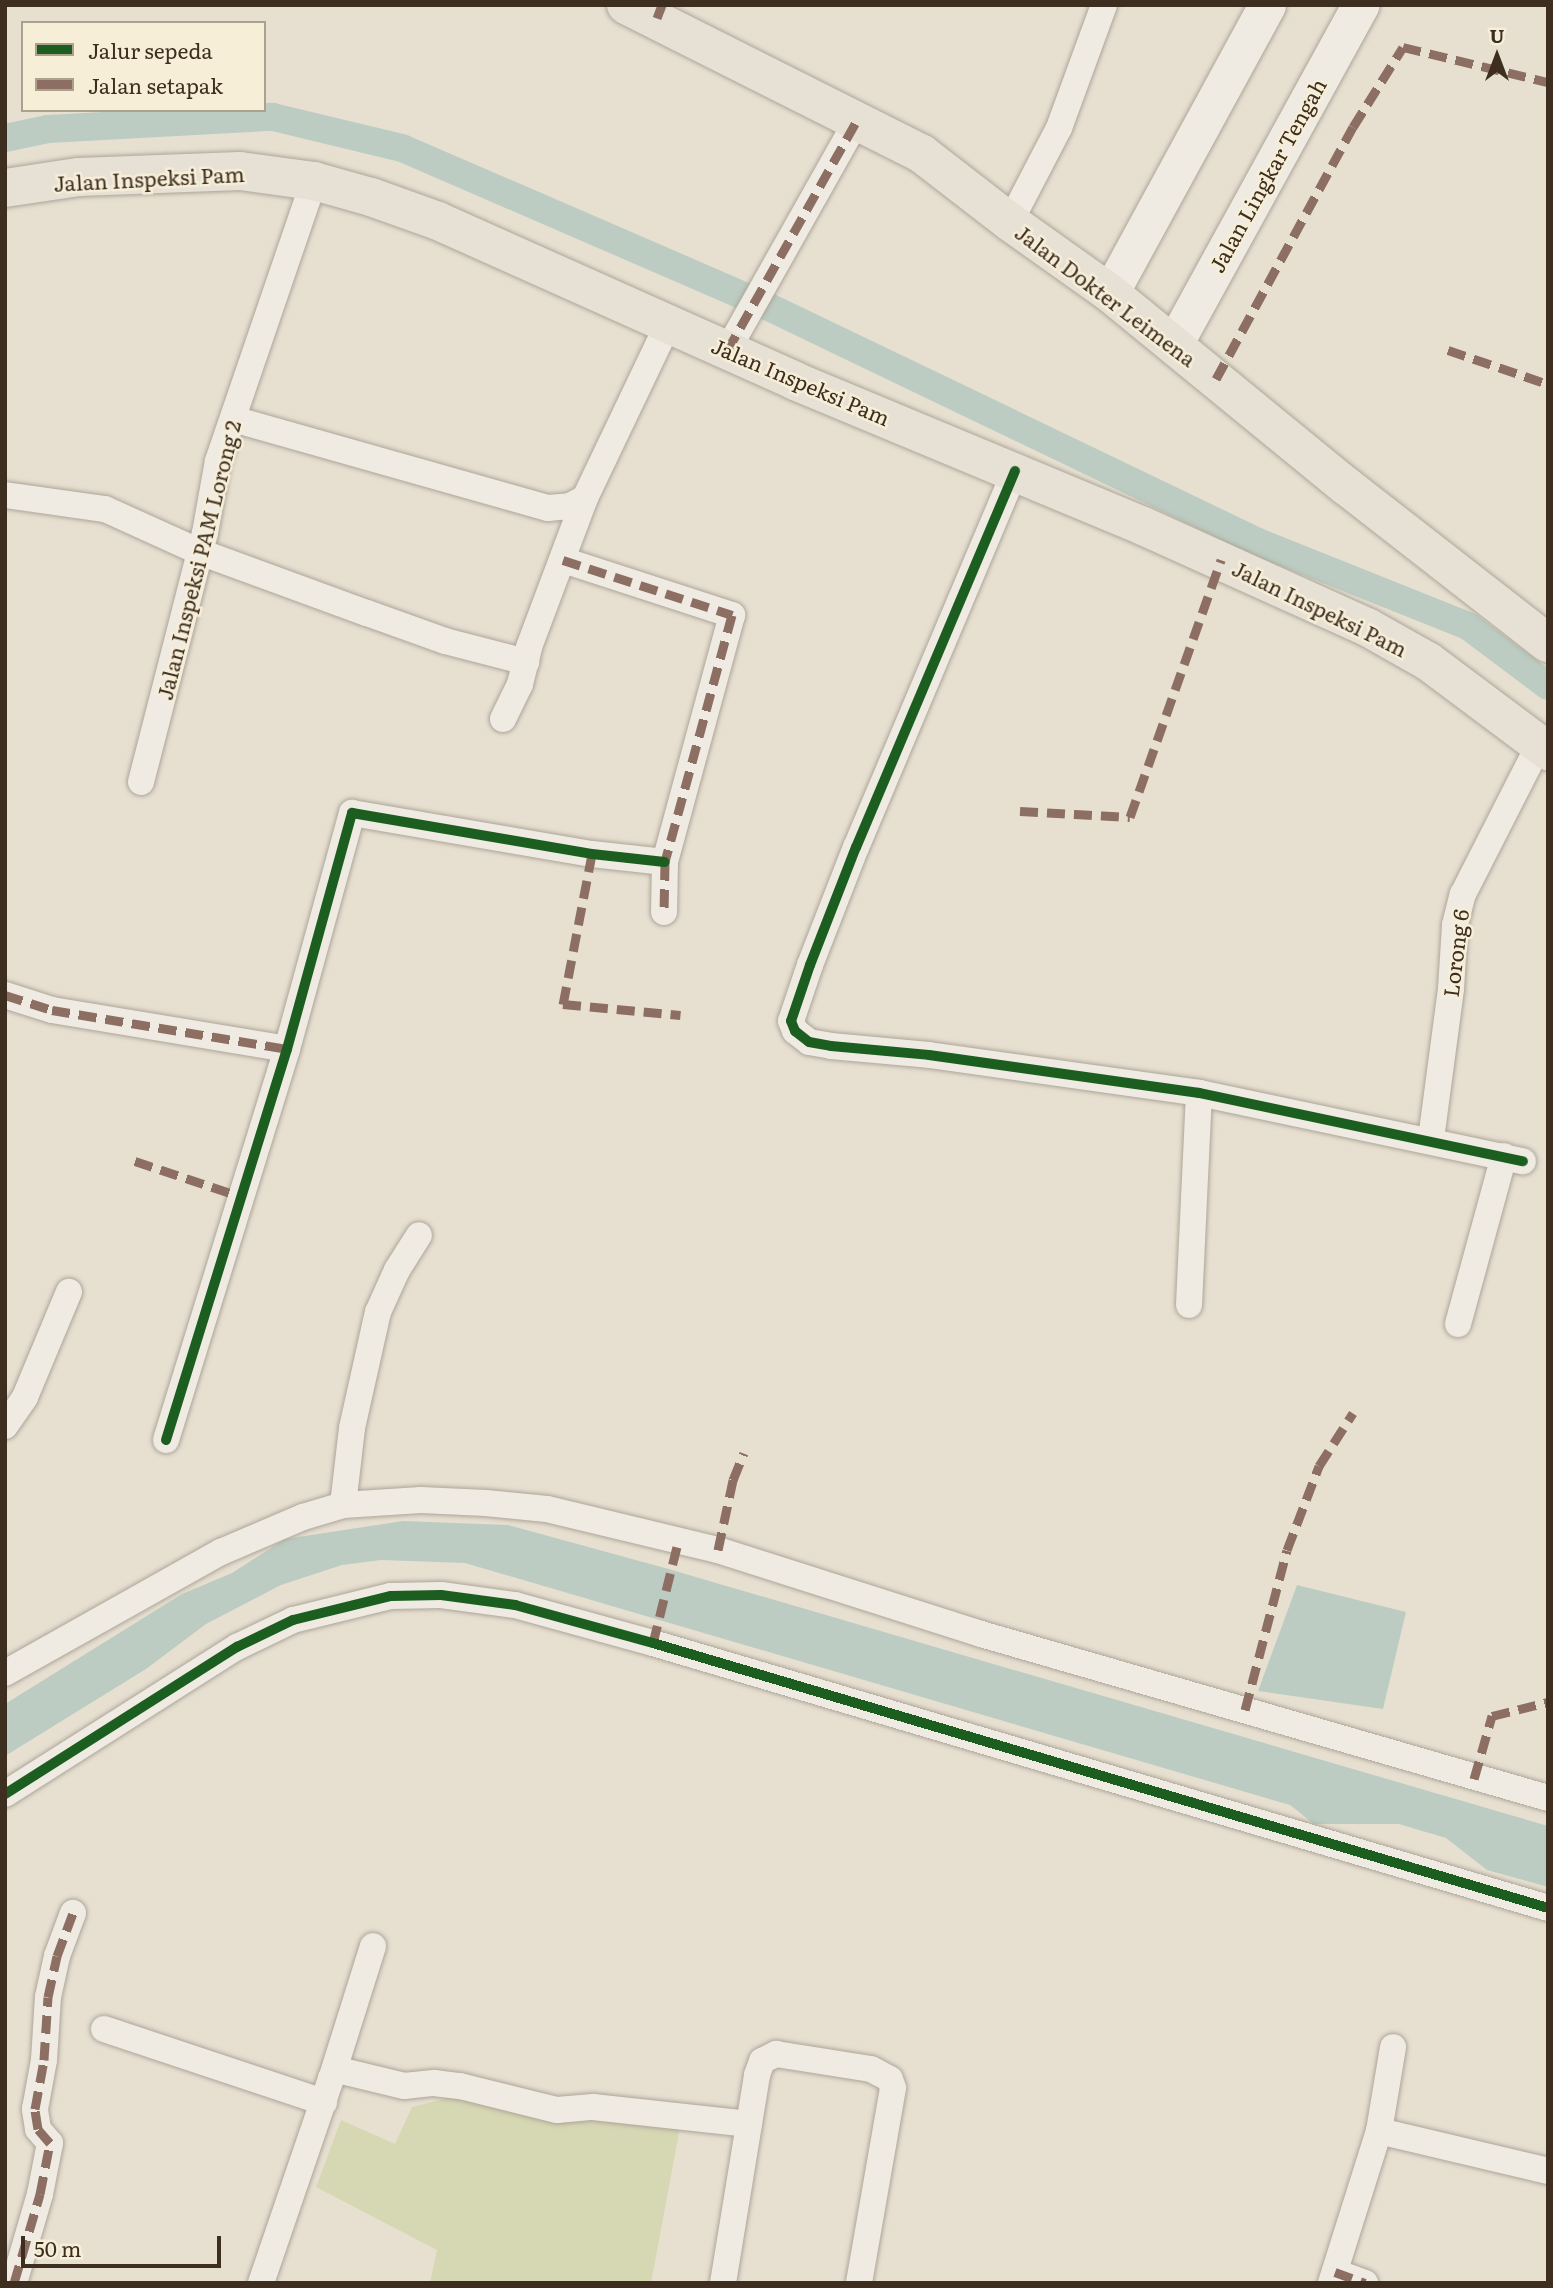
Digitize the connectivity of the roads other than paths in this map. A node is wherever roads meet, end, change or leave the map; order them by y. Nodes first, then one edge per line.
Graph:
1 (626, 5) edge
2 (1104, 5) edge
3 (1267, 5) edge
4 (1360, 5) edge
5 (857, 120) junction
6 (314, 181) junction
7 (5, 188) edge
8 (1010, 222) junction
9 (1110, 293) junction
10 (668, 324) junction
11 (1174, 344) junction
12 (727, 351) junction
13 (233, 419) junction
14 (1015, 471) junction
15 (5, 495) edge
16 (585, 498) junction
17 (200, 552) junction
18 (563, 560) junction
19 (1548, 643) edge
20 (527, 662) junction
21 (503, 719) dead end
22 (1544, 747) edge
23 (141, 782) dead end
24 (665, 862) junction
25 (664, 912) dead end
26 (5, 995) edge
27 (287, 1049) junction
28 (1199, 1093) junction
29 (1431, 1139) junction
30 (419, 1235) dead end
31 (69, 1292) dead end
32 (1189, 1305) dead end
33 (1458, 1324) dead end
34 (5, 1426) edge
35 (166, 1440) dead end
36 (343, 1505) junction
37 (5, 1673) edge
38 (5, 1794) edge
39 (1548, 1798) edge
40 (1548, 1908) edge
41 (73, 1913) dead end
42 (373, 1946) dead end
43 (104, 2029) dead end
44 (1393, 2047) dead end
45 (333, 2073) junction
46 (324, 2102) junction
47 (749, 2124) junction
48 (1378, 2131) junction
49 (1548, 2171) edge
50 (1333, 2277) edge
51 (14, 2283) edge
52 (261, 2283) edge
53 (723, 2283) edge
54 (859, 2283) edge
55 (1365, 2283) edge

1 - 5 main road, Jalan Dokter Leimena
2 - 8 street
3 - 9 main road
4 - 11 main road, Jalan Lingkar Tengah
5 - 8 main road, Jalan Dokter Leimena
5 - 12 street
6 - 7 main road, Jalan Inspeksi Pam
6 - 10 main road, Jalan Inspeksi Pam
6 - 13 street, Jalan Inspeksi PAM Lorong 2
8 - 9 main road, Jalan Dokter Leimena
9 - 11 main road, Jalan Dokter Leimena
10 - 12 main road, Jalan Inspeksi Pam
10 - 16 street
11 - 19 main road, Jalan Dokter Leimena
12 - 14 main road, Jalan Inspeksi Pam
13 - 16 street
13 - 17 street, Jalan Inspeksi PAM Lorong 2
14 - 22 main road, Jalan Inspeksi Pam
14 - 28 street
15 - 17 street
16 - 18 street
17 - 20 street
17 - 23 street, Jalan Inspeksi PAM Lorong 2
18 - 20 street
18 - 24 street
20 - 21 street
22 - 29 street, Lorong 6
24 - 25 street
24 - 27 street
26 - 27 street
27 - 35 street
28 - 29 street
28 - 32 street
29 - 33 street
30 - 36 street
31 - 34 street
36 - 37 street
36 - 39 street
38 - 40 street
41 - 51 street
42 - 45 street
43 - 46 street
44 - 48 street
45 - 46 street
45 - 47 street
46 - 52 street
47 - 53 street
47 - 54 street
48 - 49 street
48 - 50 street
50 - 55 street

